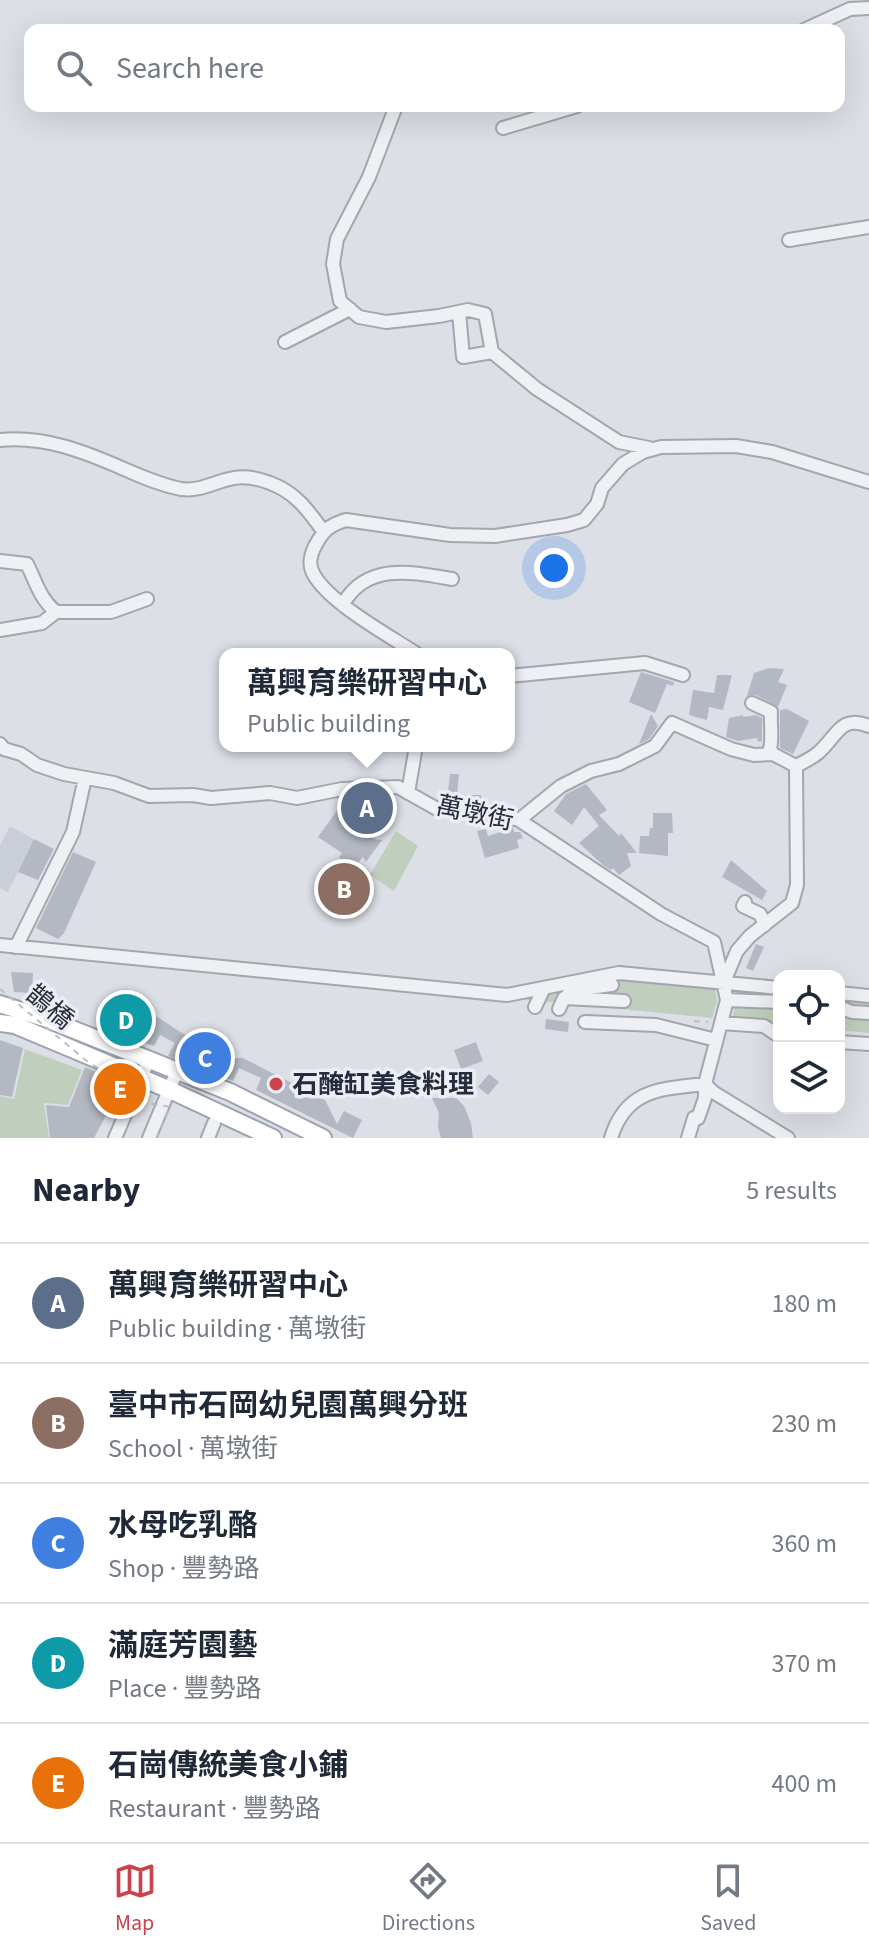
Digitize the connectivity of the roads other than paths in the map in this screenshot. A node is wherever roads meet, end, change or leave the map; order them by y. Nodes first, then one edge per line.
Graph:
1 (869, 8) edge
2 (817, 24) edge
3 (394, 112) edge
4 (557, 112) edge
5 (503, 128) dead end
6 (869, 227) edge
7 (789, 240) dead end
8 (350, 309) junction
9 (459, 312) junction
10 (285, 342) dead end
11 (492, 352) junction
12 (0, 440) edge
13 (652, 449) junction
14 (869, 482) edge
15 (323, 531) junction
16 (0, 561) edge
17 (452, 579) dead end
18 (147, 599) dead end
19 (343, 604) junction
20 (56, 612) junction
21 (0, 630) edge
22 (408, 648) edge
23 (515, 675) edge
24 (683, 675) dead end
25 (752, 703) dead end
26 (869, 726) edge
27 (0, 744) edge
28 (415, 752) edge
29 (773, 754) junction
30 (796, 766) junction
31 (85, 778) junction
32 (408, 793) junction
33 (519, 820) junction
34 (745, 902) dead end
35 (765, 925) junction
36 (714, 942) junction
37 (0, 945) edge
38 (16, 947) junction
39 (737, 951) junction
40 (723, 983) junction
41 (612, 985) dead end
42 (773, 987) edge
43 (544, 988) junction
44 (845, 994) edge
45 (869, 996) edge
46 (727, 1000) junction
47 (624, 1001) dead end
48 (3, 1002) edge
49 (773, 1002) edge
50 (535, 1007) dead end
51 (845, 1009) edge
52 (869, 1013) edge
53 (585, 1022) dead end
54 (0, 1023) edge
55 (721, 1023) junction
56 (773, 1032) edge
57 (716, 1040) junction
58 (845, 1042) edge
59 (869, 1044) edge
60 (149, 1059) junction
61 (177, 1071) junction
62 (141, 1078) junction
63 (705, 1084) junction
64 (170, 1090) junction
65 (214, 1123) dead end
66 (115, 1138) edge
67 (149, 1138) edge
68 (208, 1138) edge
69 (273, 1138) edge
70 (323, 1138) edge
71 (611, 1138) edge
72 (688, 1138) edge
73 (788, 1138) edge

1 - 2 street
3 - 8 street
4 - 5 street
6 - 7 street
8 - 9 street
8 - 10 street
9 - 11 street
9 - 11 street
11 - 13 street
12 - 15 street
13 - 14 street
13 - 15 street
15 - 19 street
16 - 20 street
17 - 19 street
18 - 20 street
19 - 22 street
20 - 21 street
23 - 24 street
25 - 29 street
26 - 30 street
27 - 31 street, 萬墩街
28 - 32 street
29 - 30 street
29 - 33 street
30 - 35 street
31 - 32 street, 萬墩街
31 - 38 street
32 - 33 street, 萬墩街
33 - 36 street, 萬墩街
34 - 35 street
35 - 39 street
36 - 39 street, 萬墩街
36 - 40 street
37 - 38 street
38 - 43 street
39 - 40 street
40 - 42 street
40 - 43 street
40 - 46 street
41 - 47 street
43 - 50 street
44 - 45 street
46 - 49 street
46 - 55 street
48 - 60 main road
51 - 52 street
53 - 57 street
54 - 62 main road
55 - 56 street
55 - 57 street
57 - 63 street
58 - 59 street
60 - 61 main road
60 - 62 street
61 - 64 street
61 - 70 main road
62 - 64 main road
62 - 66 street
63 - 71 street
63 - 72 street
63 - 73 street
64 - 67 street
64 - 69 main road
65 - 68 street

